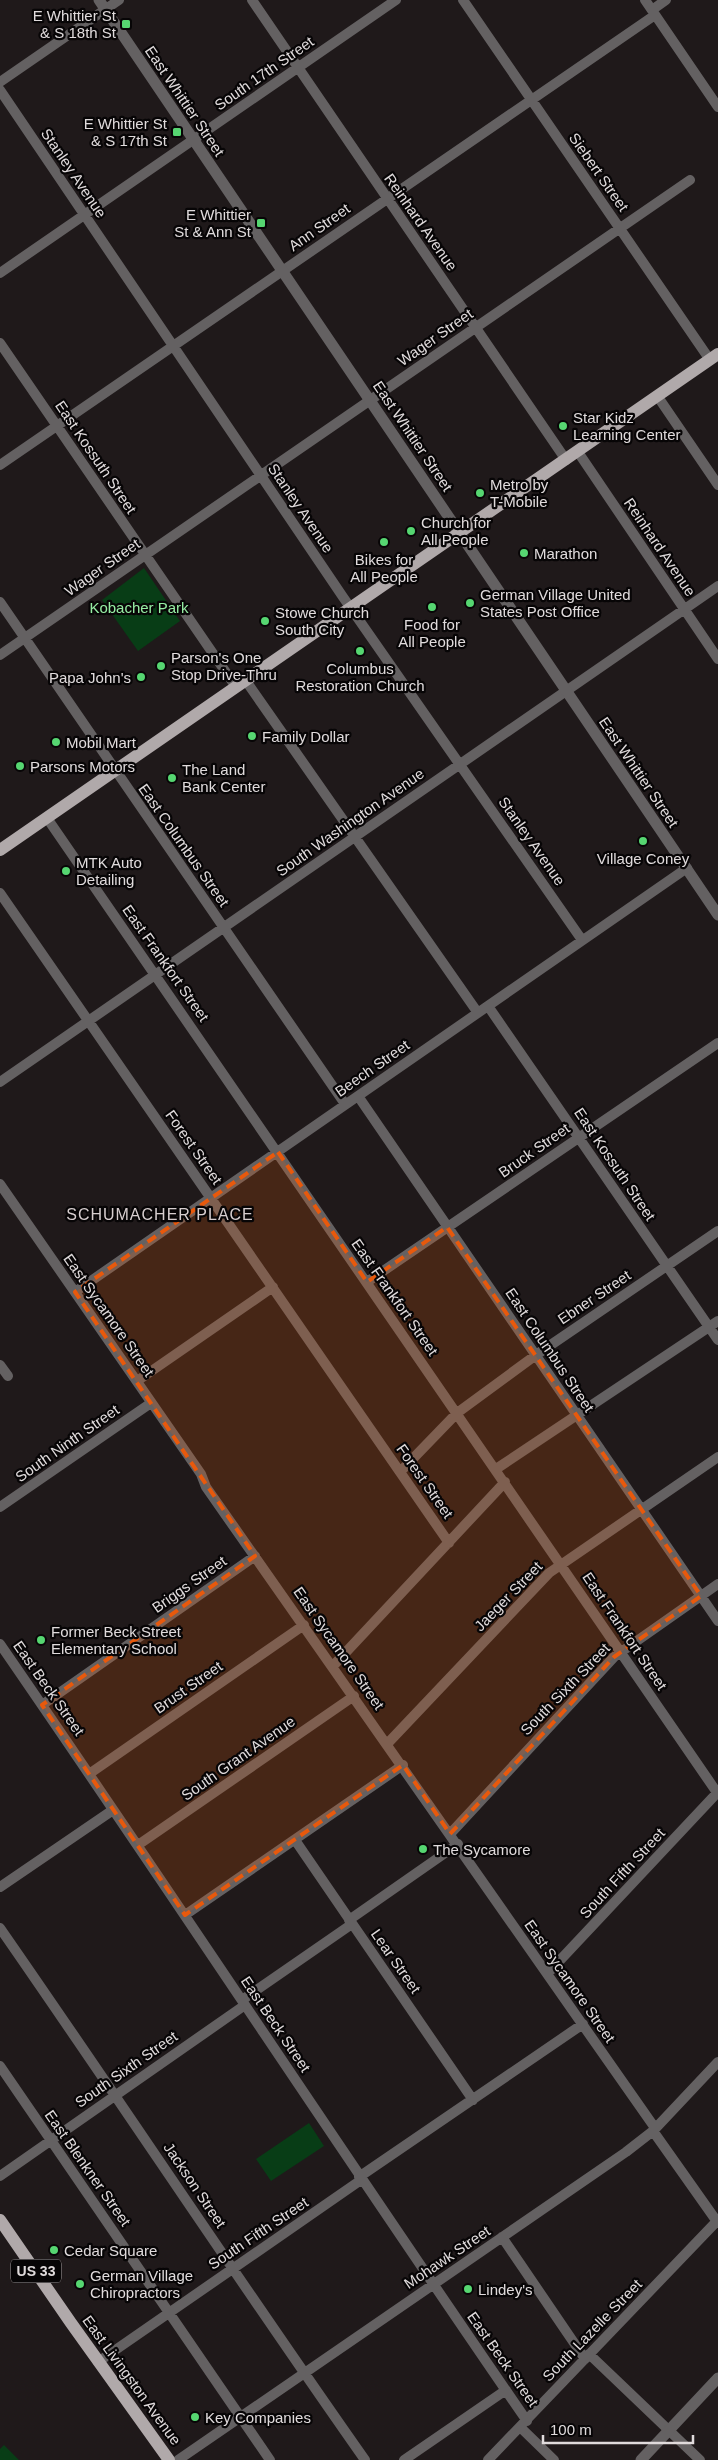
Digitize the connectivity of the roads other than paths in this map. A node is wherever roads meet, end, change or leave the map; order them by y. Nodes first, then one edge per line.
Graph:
1 (119, 0) edge
2 (252, 0) edge
3 (396, 0) edge
4 (463, 0) edge
5 (645, 0) edge
6 (666, 0) edge
7 (102, 5) edge
8 (653, 13) junction
9 (298, 68) junction
10 (0, 82) edge
11 (0, 90) edge
12 (530, 100) junction
13 (718, 107) edge
14 (194, 140) junction
15 (690, 180) dead end
16 (386, 198) junction
17 (85, 215) junction
18 (620, 228) junction
19 (282, 270) junction
20 (0, 273) edge
21 (476, 327) junction
22 (0, 343) edge
23 (173, 345) junction
24 (714, 357) edge
25 (658, 397) junction
26 (370, 400) junction
27 (56, 426) junction
28 (578, 452) junction
29 (566, 460) junction
30 (0, 465) edge
31 (260, 476) junction
32 (718, 485) edge
33 (460, 532) junction
34 (145, 555) junction
35 (718, 586) edge
36 (0, 602) edge
37 (351, 608) junction
38 (684, 609) junction
39 (25, 638) junction
40 (0, 655) edge
41 (718, 659) edge
42 (241, 684) junction
43 (567, 692) junction
44 (460, 764) junction
45 (115, 771) junction
46 (47, 818) junction
47 (356, 836) junction
48 (0, 850) edge
49 (687, 868) junction
50 (0, 893) edge
51 (718, 915) edge
52 (224, 928) junction
53 (582, 940) junction
54 (156, 974) junction
55 (488, 1006) junction
56 (478, 1013) junction
57 (88, 1021) junction
58 (718, 1043) edge
59 (0, 1082) edge
60 (358, 1096) junction
61 (345, 1104) junction
62 (579, 1137) junction
63 (278, 1152) junction
64 (0, 1184) edge
65 (211, 1197) junction
66 (447, 1227) junction
67 (718, 1231) edge
68 (667, 1266) junction
69 (367, 1282) junction
70 (272, 1287) junction
71 (75, 1292) junction
72 (714, 1324) edge
73 (718, 1340) edge
74 (536, 1355) junction
75 (0, 1365) edge
76 (8, 1376) dead end
77 (137, 1381) junction
78 (152, 1403) junction
79 (457, 1413) junction
80 (576, 1415) junction
81 (718, 1457) edge
82 (496, 1469) junction
83 (400, 1472) junction
84 (505, 1482) junction
85 (0, 1507) edge
86 (642, 1509) junction
87 (450, 1543) junction
88 (255, 1556) junction
89 (561, 1564) junction
90 (718, 1584) edge
91 (701, 1596) junction
92 (718, 1621) edge
93 (304, 1625) junction
94 (0, 1644) edge
95 (621, 1652) junction
96 (333, 1666) junction
97 (354, 1696) junction
98 (42, 1705) junction
99 (388, 1743) junction
100 (403, 1765) junction
101 (90, 1774) junction
102 (718, 1793) edge
103 (113, 1810) junction
104 (450, 1834) junction
105 (295, 1840) junction
106 (458, 1844) junction
107 (138, 1845) junction
108 (0, 1887) edge
109 (185, 1915) junction
110 (351, 1922) junction
111 (0, 1928) edge
112 (548, 1973) junction
113 (244, 2003) junction
114 (583, 2024) junction
115 (718, 2062) edge
116 (0, 2066) edge
117 (116, 2095) junction
118 (473, 2100) junction
119 (654, 2129) junction
120 (51, 2140) junction
121 (0, 2176) edge
122 (360, 2179) junction
123 (0, 2220) edge
124 (717, 2222) edge
125 (502, 2237) junction
126 (233, 2268) junction
127 (433, 2285) junction
128 (169, 2312) junction
129 (587, 2357) junction
130 (98, 2362) junction
131 (303, 2374) junction
132 (718, 2378) edge
133 (506, 2390) junction
134 (240, 2417) junction
135 (523, 2424) junction
136 (669, 2430) junction
137 (169, 2460) edge
138 (178, 2460) edge
139 (270, 2460) edge
140 (365, 2460) edge
141 (404, 2460) edge
142 (488, 2460) edge
143 (554, 2460) edge
144 (641, 2460) edge
145 (700, 2460) edge

1 - 7 street
2 - 9 street, Reinhard Avenue
3 - 9 street, South 17th Street
4 - 12 street, Siebert Street
5 - 8 street
6 - 8 street, Ann Street
7 - 10 street
7 - 14 street, East Whittier Street
8 - 12 street, Ann Street
8 - 13 street
9 - 14 street, South 17th Street
9 - 16 street, Reinhard Avenue
11 - 17 street, Stanley Avenue
12 - 16 street, Ann Street
12 - 18 street, Siebert Street
14 - 17 street, South 17th Street
14 - 19 street, East Whittier Street
15 - 18 street, Wager Street
16 - 19 street, Ann Street
16 - 21 street, Reinhard Avenue
17 - 20 street, South 17th Street
17 - 23 street, Stanley Avenue
18 - 21 street, Wager Street
18 - 24 street, Siebert Street
19 - 23 street, Ann Street
19 - 26 street, East Whittier Street
21 - 26 street, Wager Street
21 - 29 street, Reinhard Avenue
22 - 27 street, East Kossuth Street
23 - 27 street, Ann Street
23 - 31 street, Stanley Avenue
24 - 25 main road
25 - 28 main road
25 - 32 street
26 - 31 street, Wager Street
26 - 33 street, East Whittier Street
27 - 30 street, Ann Street
27 - 34 street, East Kossuth Street
28 - 29 main road
28 - 38 street, Reinhard Avenue
29 - 33 main road
31 - 34 street, Wager Street
31 - 37 street, Stanley Avenue
33 - 37 main road
33 - 43 street, East Whittier Street
34 - 39 street, Wager Street
34 - 42 street, East Kossuth Street
35 - 38 street, South Washington Avenue
36 - 39 street, East Columbus Street
37 - 42 main road
37 - 44 street, Stanley Avenue
38 - 41 street, Reinhard Avenue
38 - 43 street, South Washington Avenue
39 - 40 street, Wager Street
39 - 45 street, East Columbus Street
42 - 45 main road
42 - 47 street, East Kossuth Street
43 - 44 street, South Washington Avenue
43 - 49 street, East Whittier Street
44 - 47 street, South Washington Avenue
44 - 53 street, Stanley Avenue
45 - 46 main road
45 - 52 street, East Columbus Street
46 - 48 main road
46 - 54 street, East Frankfort Street
47 - 52 street, South Washington Avenue
47 - 56 street, East Kossuth Street
49 - 51 street, East Whittier Street
49 - 53 street, Beech Street
50 - 57 street, Forest Street
52 - 54 street, South Washington Avenue
52 - 61 street, East Columbus Street
53 - 55 street, Beech Street
54 - 57 street, South Washington Avenue
54 - 63 street, East Frankfort Street
55 - 56 street, Beech Street
55 - 62 street, East Kossuth Street
56 - 60 street, Beech Street
57 - 59 street, South Washington Avenue
57 - 65 street, Forest Street
58 - 62 street, Bruck Street
60 - 61 street, Beech Street
60 - 66 street, East Columbus Street
61 - 63 street, Beech Street
62 - 66 street, Bruck Street
62 - 68 street, East Kossuth Street
63 - 65 street, Beech Street
63 - 69 street, East Frankfort Street
64 - 71 street, East Sycamore Street
65 - 70 street, Forest Street
65 - 71 street, Beech Street
66 - 69 street, Bruck Street
66 - 74 street, East Columbus Street
67 - 68 street, Ebner Street
68 - 72 street, East Kossuth Street
68 - 74 street, Ebner Street
69 - 79 street, East Frankfort Street
70 - 77 street
70 - 83 street, Forest Street
71 - 77 street, East Sycamore Street
72 - 73 street, East Kossuth Street
72 - 80 street
74 - 79 street, Ebner Street
74 - 80 street, East Columbus Street
75 - 76 street
77 - 78 street, East Sycamore Street
78 - 85 street, South Ninth Street
78 - 88 street, East Sycamore Street
79 - 82 street, East Frankfort Street
79 - 83 street, Ebner Street
80 - 82 street
80 - 86 street, East Columbus Street
81 - 86 street, Jaeger Street
82 - 84 street, East Frankfort Street
83 - 87 street, Forest Street
84 - 87 street
84 - 89 street, East Frankfort Street
86 - 89 street, Jaeger Street
86 - 91 street, East Columbus Street
87 - 96 street
88 - 93 street, East Sycamore Street
88 - 98 street, Briggs Street
89 - 95 street, East Frankfort Street
89 - 99 street, Jaeger Street
90 - 91 street, South Sixth Street
91 - 92 street, East Columbus Street
91 - 95 street, South Sixth Street
93 - 96 street, East Sycamore Street
93 - 101 street, Brust Street
94 - 98 street, East Beck Street
95 - 102 street, East Frankfort Street
95 - 104 street, South Sixth Street
96 - 97 street, East Sycamore Street
97 - 99 street, East Sycamore Street
97 - 107 street, South Grant Avenue
98 - 101 street, East Beck Street
99 - 100 street, East Sycamore Street
100 - 104 street, East Sycamore Street
100 - 105 street
101 - 103 street, East Beck Street
102 - 112 street, South Fifth Street
103 - 107 street, East Beck Street
103 - 108 street
104 - 106 street, East Sycamore Street
105 - 109 street
105 - 110 street, Lear Street
106 - 110 street, South Sixth Street
106 - 112 street, East Sycamore Street
107 - 109 street, East Beck Street
109 - 113 street, East Beck Street
110 - 113 street, South Sixth Street
110 - 118 street, Lear Street
111 - 117 street, Jackson Street
112 - 114 street, East Sycamore Street
113 - 117 street, South Sixth Street
113 - 122 street, East Beck Street
114 - 118 street, South Fifth Street
114 - 119 street, East Sycamore Street
115 - 119 street, Mohawk Street
116 - 120 street, East Blenkner Street
117 - 120 street, South Sixth Street
117 - 126 street, Jackson Street
118 - 122 street, South Fifth Street
119 - 124 street, East Sycamore Street
119 - 125 street, Mohawk Street
120 - 121 street, South Sixth Street
120 - 128 street, East Blenkner Street
122 - 126 street, South Fifth Street
122 - 127 street, East Beck Street
123 - 130 main road, East Livingston Avenue / US 33
124 - 129 street, South Lazelle Street
125 - 127 street, Mohawk Street
125 - 129 street
126 - 128 street, South Fifth Street
126 - 131 street, Jackson Street
127 - 131 street, Mohawk Street
127 - 133 street, East Beck Street
128 - 130 street, South Fifth Street
128 - 134 street, East Blenkner Street
129 - 135 street, South Lazelle Street
129 - 136 street
130 - 137 main road, East Livingston Avenue / US 33
131 - 134 street, Mohawk Street
131 - 140 street, Jackson Street
132 - 136 street
133 - 135 street, East Beck Street
133 - 141 street
134 - 138 street, Mohawk Street
134 - 139 street, East Blenkner Street
135 - 142 street, South Lazelle Street
135 - 143 street, East Beck Street
136 - 144 street
136 - 145 street

